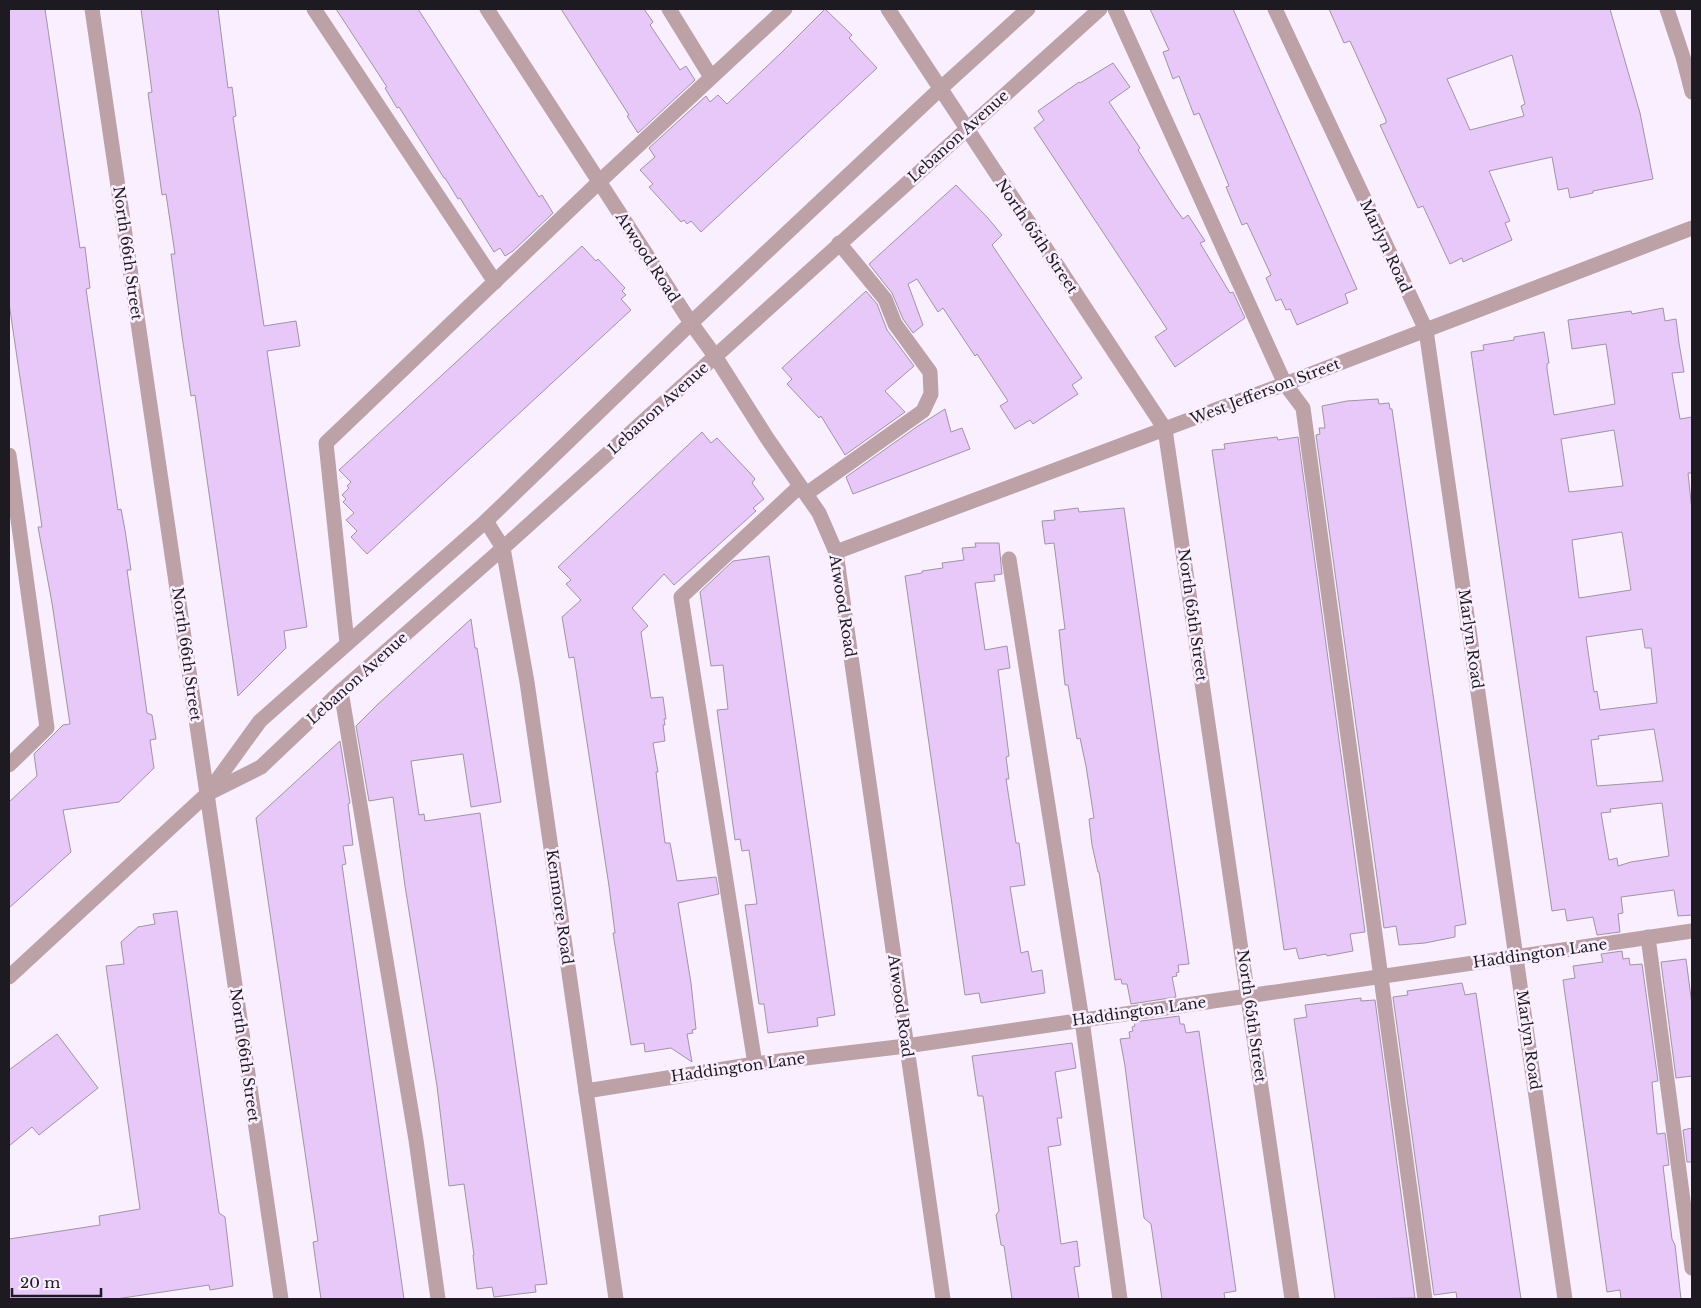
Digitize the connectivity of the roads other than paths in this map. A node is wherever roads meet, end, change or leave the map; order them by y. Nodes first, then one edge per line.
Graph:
1 (92, 9) edge
2 (314, 9) edge
3 (486, 9) edge
4 (669, 9) edge
5 (785, 9) edge
6 (888, 9) edge
7 (1028, 9) edge
8 (1100, 9) edge
9 (1115, 9) edge
10 (1275, 9) edge
11 (1667, 9) edge
12 (711, 78) junction
13 (940, 89) junction
14 (1692, 92) edge
15 (966, 128) junction
16 (600, 182) junction
17 (1692, 228) edge
18 (839, 244) junction
19 (494, 282) junction
20 (691, 323) junction
21 (1426, 330) junction
22 (715, 356) junction
23 (1285, 384) junction
24 (1165, 429) junction
25 (9, 455) edge
26 (803, 490) junction
27 (486, 521) junction
28 (503, 548) junction
29 (836, 552) junction
30 (1009, 559) dead end
31 (348, 643) junction
32 (341, 691) junction
33 (9, 764) edge
34 (207, 794) junction
35 (1692, 932) edge
36 (1648, 937) junction
37 (1517, 957) junction
38 (1381, 976) junction
39 (9, 977) edge
40 (1249, 996) junction
41 (1082, 1020) junction
42 (906, 1046) junction
43 (755, 1064) junction
44 (586, 1091) junction
45 (1692, 1268) edge
46 (281, 1299) edge
47 (438, 1299) edge
48 (616, 1299) edge
49 (943, 1299) edge
50 (1120, 1299) edge
51 (1292, 1299) edge
52 (1425, 1299) edge
53 (1565, 1299) edge

1 - 34 street, North 66th Street
2 - 19 street
3 - 16 street, Atwood Road
4 - 12 street
5 - 12 street
6 - 13 street, North 65th Street
7 - 13 street, Lebanon Avenue
8 - 15 street, Lebanon Avenue
9 - 23 street
10 - 21 street, Marlyn Road
11 - 14 street
12 - 16 street
13 - 15 street, North 65th Street
13 - 20 street, Lebanon Avenue
15 - 18 street, Lebanon Avenue
15 - 24 street, North 65th Street
16 - 19 street
16 - 20 street, Atwood Road
17 - 21 street, West Jefferson Street
18 - 22 street, Lebanon Avenue
18 - 26 street
19 - 31 street
20 - 22 street, Atwood Road
20 - 27 street, Lebanon Avenue
21 - 23 street, West Jefferson Street
21 - 37 street, Marlyn Road
22 - 26 street, Atwood Road
22 - 28 street, Lebanon Avenue
23 - 24 street, West Jefferson Street
23 - 38 street
24 - 29 street, West Jefferson Street
24 - 40 street, North 65th Street
25 - 33 street
26 - 29 street, Atwood Road
26 - 43 street
27 - 28 street, Kenmore Road
27 - 31 street, Lebanon Avenue
28 - 32 street, Lebanon Avenue
28 - 44 street, Kenmore Road
29 - 42 street, Atwood Road
30 - 41 street
31 - 34 street, Lebanon Avenue
32 - 34 street, Lebanon Avenue
32 - 47 street
34 - 39 street, Lebanon Avenue
34 - 46 street, North 66th Street
35 - 36 street, Haddington Lane
36 - 37 street, Haddington Lane
36 - 45 street
37 - 38 street, Haddington Lane
37 - 53 street, Marlyn Road
38 - 40 street, Haddington Lane
38 - 52 street
40 - 41 street, Haddington Lane
40 - 51 street, North 65th Street
41 - 42 street, Haddington Lane
41 - 50 street
42 - 43 street, Haddington Lane
42 - 49 street, Atwood Road
43 - 44 street, Haddington Lane
44 - 48 street, Kenmore Road

